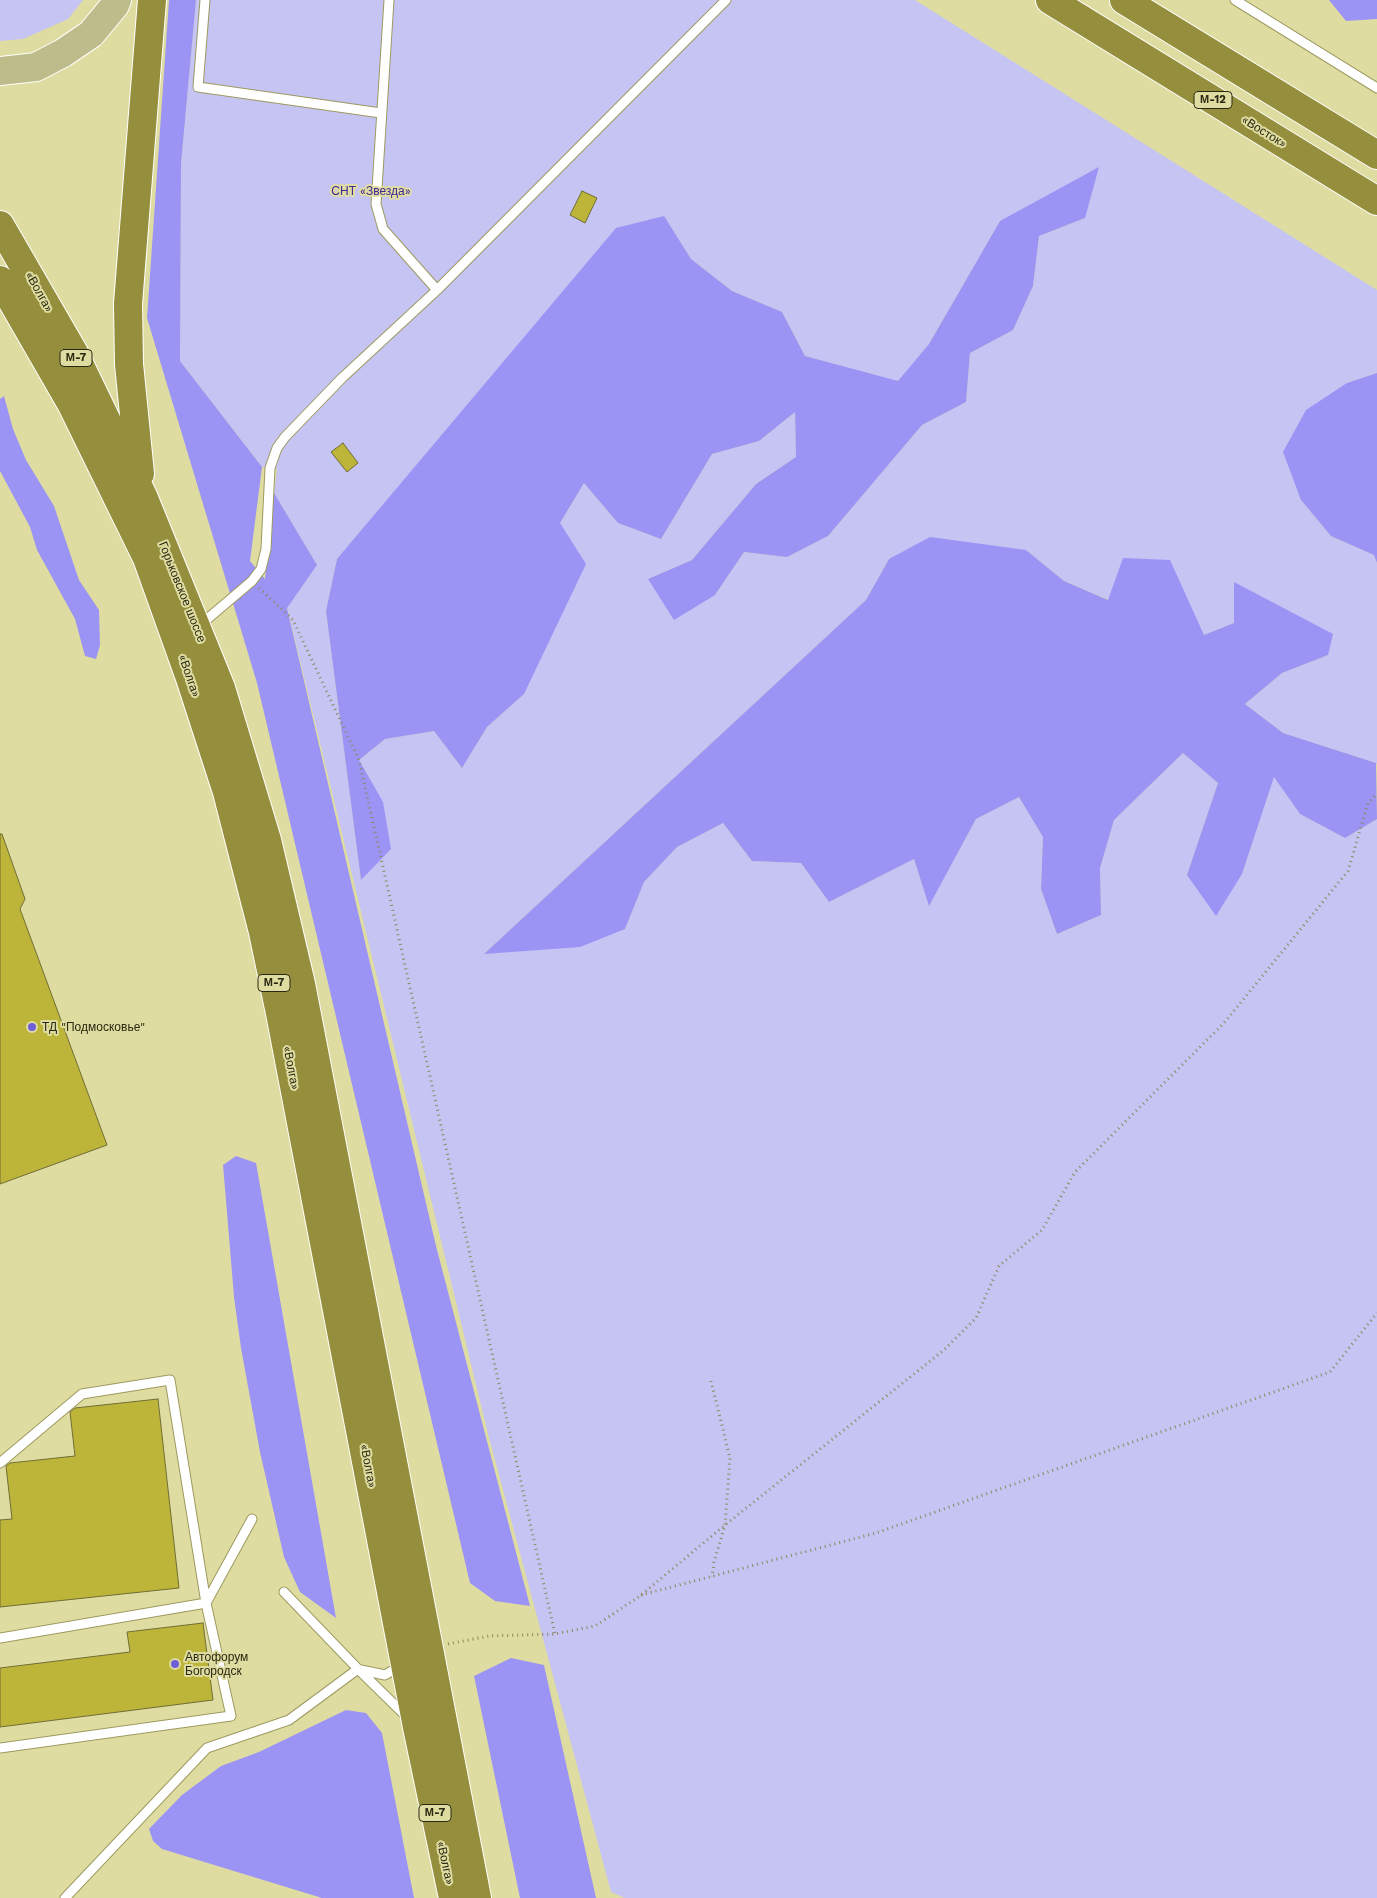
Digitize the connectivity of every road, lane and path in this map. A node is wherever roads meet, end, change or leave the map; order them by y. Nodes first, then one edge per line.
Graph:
1 (117, 0) edge
2 (152, 0) edge
3 (205, 0) edge
4 (389, 0) edge
5 (726, 0) edge
6 (1050, 0) edge
7 (1124, 0) edge
8 (1235, 0) edge
9 (0, 71) edge
10 (1377, 88) edge
11 (381, 114) junction
12 (1377, 155) edge
13 (1377, 201) edge
14 (0, 225) edge
15 (0, 280) edge
16 (437, 290) junction
17 (142, 496) junction
18 (252, 581) junction
19 (197, 628) junction
20 (221, 688) joint
21 (1377, 794) edge
22 (1377, 1313) edge
23 (711, 1381) dead end
24 (0, 1463) edge
25 (252, 1519) dead end
26 (725, 1525) junction
27 (712, 1577) junction
28 (284, 1592) dead end
29 (640, 1596) junction
30 (206, 1603) junction
31 (555, 1634) junction
32 (0, 1638) edge
33 (417, 1653) junction
34 (358, 1670) junction
35 (418, 1727) junction
36 (0, 1748) edge
37 (65, 1898) edge
38 (453, 1898) edge
39 (477, 1898) edge

1 - 9 main road
2 - 17 highway
3 - 11 lane
4 - 11 lane
5 - 16 lane
6 - 13 highway, «Восток» / М-12
7 - 12 highway
8 - 10 lane
11 - 16 lane
14 - 17 highway, «Волга» / М-7
15 - 33 highway, «Волга» / М-7
16 - 18 lane
17 - 19 highway, Горьковское шоссе / М-7
18 - 19 lane
18 - 31 path
19 - 20 highway, Горьковское шоссе / М-7
20 - 33 highway, «Волга» / М-7
21 - 26 path
22 - 27 path
23 - 26 path
24 - 30 lane
25 - 30 lane
26 - 27 path
26 - 29 path
27 - 29 path
28 - 34 lane
29 - 31 path
30 - 32 lane
30 - 36 lane
31 - 33 path
33 - 34 lane
33 - 35 highway, «Волга» / М-7
33 - 39 highway, «Волга» / М-7
34 - 35 lane
34 - 37 lane
35 - 38 highway, «Волга» / М-7

